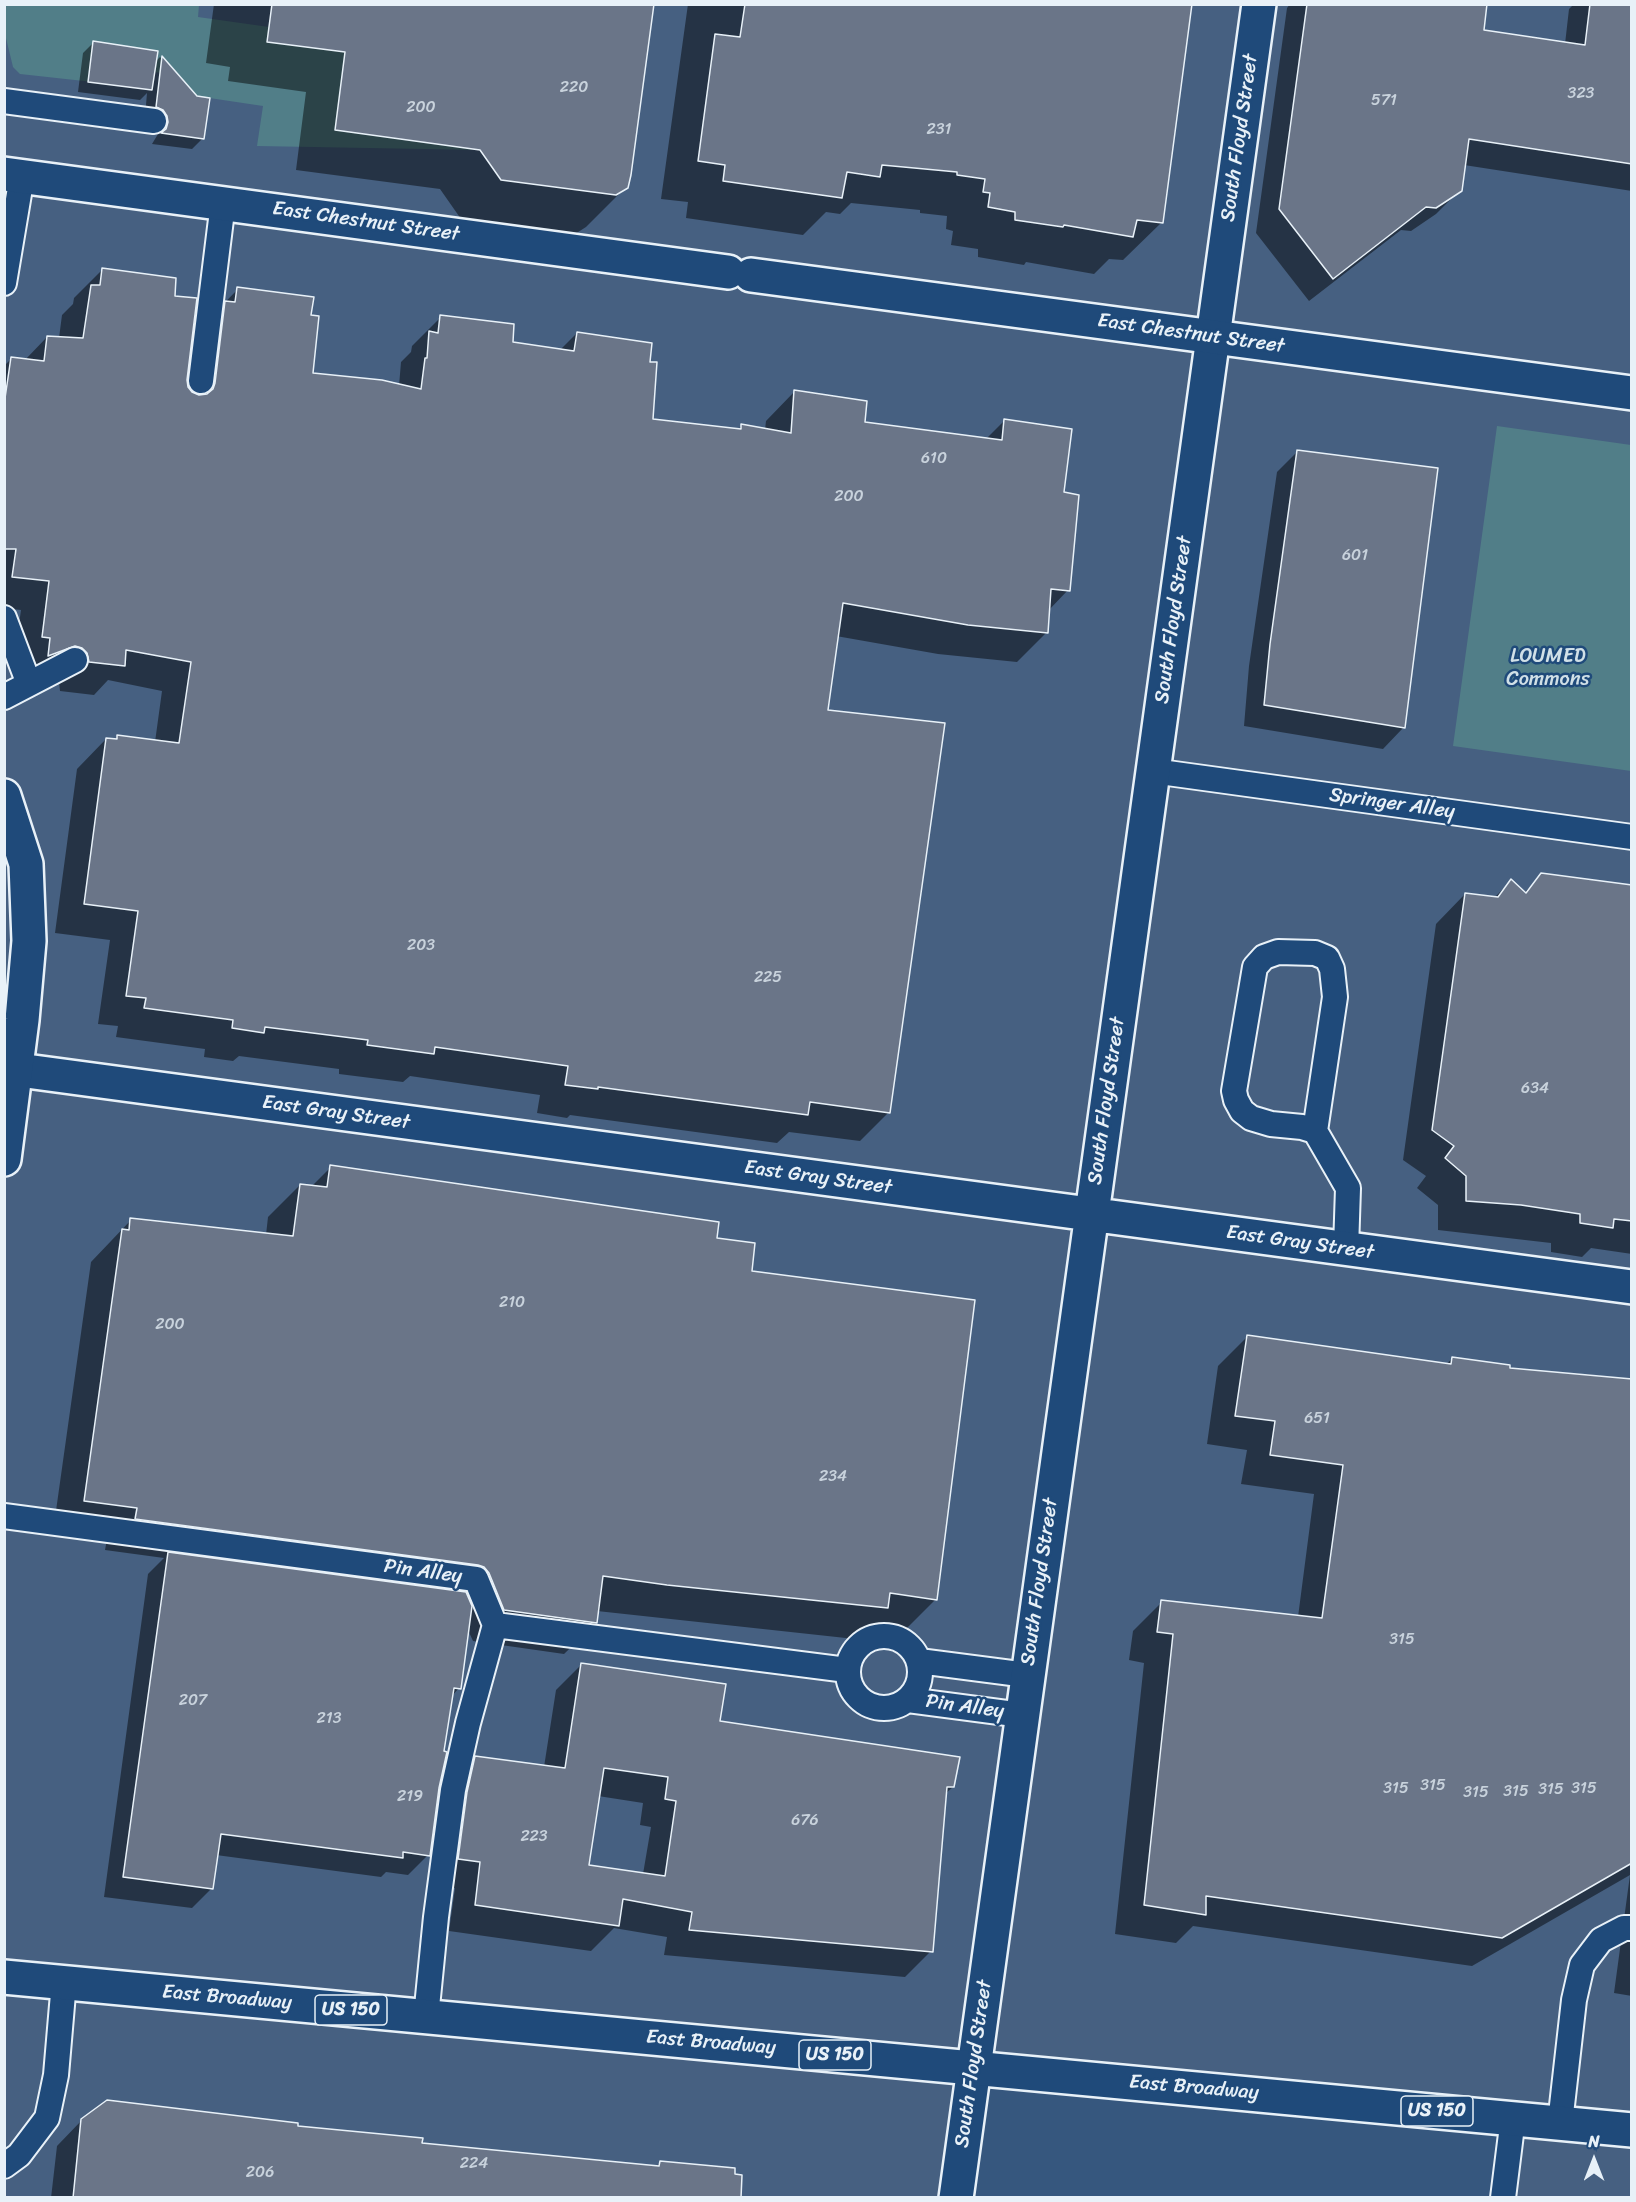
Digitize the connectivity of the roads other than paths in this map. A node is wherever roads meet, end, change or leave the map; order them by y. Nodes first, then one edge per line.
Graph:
1 (1259, 4) edge
2 (4, 100) edge
3 (154, 121) dead end
4 (14, 175) edge
5 (223, 203) junction
6 (4, 283) edge
7 (1212, 337) junction
8 (201, 381) dead end
9 (1632, 393) edge
10 (4, 618) edge
11 (75, 660) dead end
12 (29, 684) junction
13 (4, 697) edge
14 (1153, 771) junction
15 (4, 796) edge
16 (1632, 837) edge
17 (10, 1068) edge
18 (1316, 1131) junction
19 (4, 1159) edge
20 (1091, 1215) junction
21 (1346, 1249) junction
22 (1632, 1287) edge
23 (4, 1516) edge
24 (495, 1625) junction
25 (919, 1661) junction
26 (847, 1670) junction
27 (1027, 1675) junction
28 (908, 1700) junction
29 (1022, 1715) junction
30 (1632, 1928) edge
31 (4, 1977) edge
32 (64, 1982) junction
33 (426, 2017) junction
34 (973, 2068) junction
35 (1513, 2118) junction
36 (1560, 2123) junction
37 (1632, 2130) edge
38 (4, 2166) edge
39 (956, 2198) edge
40 (1503, 2198) edge

1 - 7 street, South Floyd Street
2 - 3 lane
4 - 5 street, East Chestnut Street
4 - 6 lane
5 - 7 street, East Chestnut Street
5 - 8 lane
7 - 9 street, East Chestnut Street
7 - 14 street, South Floyd Street
10 - 12 lane
11 - 12 lane
12 - 13 lane
14 - 16 lane, Springer Alley
14 - 20 street, South Floyd Street
15 - 17 street
17 - 19 street
17 - 20 street, East Gray Street
18 - 18 lane
18 - 21 lane
20 - 21 street, East Gray Street
20 - 27 street, South Floyd Street
21 - 22 street, East Gray Street
23 - 24 lane, Pin Alley
24 - 26 lane
24 - 33 lane
25 - 26 lane
25 - 27 lane, Pin Alley
25 - 28 lane, Pin Alley
26 - 28 lane, Pin Alley
27 - 29 street, South Floyd Street
28 - 29 lane, Pin Alley
29 - 34 street, South Floyd Street
30 - 36 lane
31 - 32 street, East Broadway / US 150
32 - 33 street, East Broadway / US 150
32 - 38 lane
33 - 34 street, East Broadway / US 150
34 - 35 street, East Broadway / US 150
34 - 39 street, South Floyd Street
35 - 36 street, East Broadway / US 150
35 - 40 lane
36 - 37 street, East Broadway / US 150

